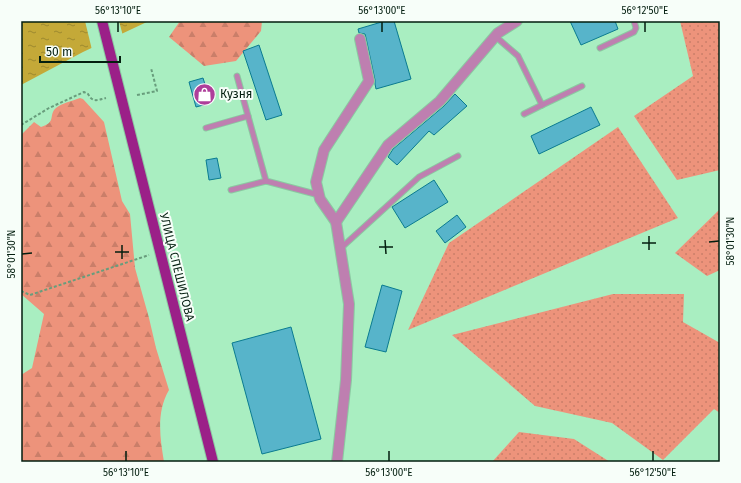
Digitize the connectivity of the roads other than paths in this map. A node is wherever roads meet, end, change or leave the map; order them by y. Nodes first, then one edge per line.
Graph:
1 (102, 21) edge
2 (518, 21) edge
3 (634, 21) edge
4 (495, 36) junction
5 (360, 39) dead end
6 (600, 48) dead end
7 (237, 76) dead end
8 (582, 86) dead end
9 (542, 105) junction
10 (524, 114) dead end
11 (248, 116) junction
12 (206, 128) dead end
13 (458, 156) dead end
14 (266, 181) junction
15 (231, 190) dead end
16 (320, 195) junction
17 (336, 222) junction
18 (340, 248) junction
19 (213, 462) edge
20 (337, 462) edge

1 - 19 main road, УЛИЦА СПЕШИЛОВА
2 - 4 street
3 - 6 lane
4 - 9 lane
4 - 17 street
5 - 16 street
7 - 11 lane
8 - 9 lane
9 - 10 lane
11 - 12 lane
11 - 14 lane
13 - 18 lane
14 - 15 lane
14 - 16 lane
16 - 17 street
17 - 18 street
18 - 20 street

